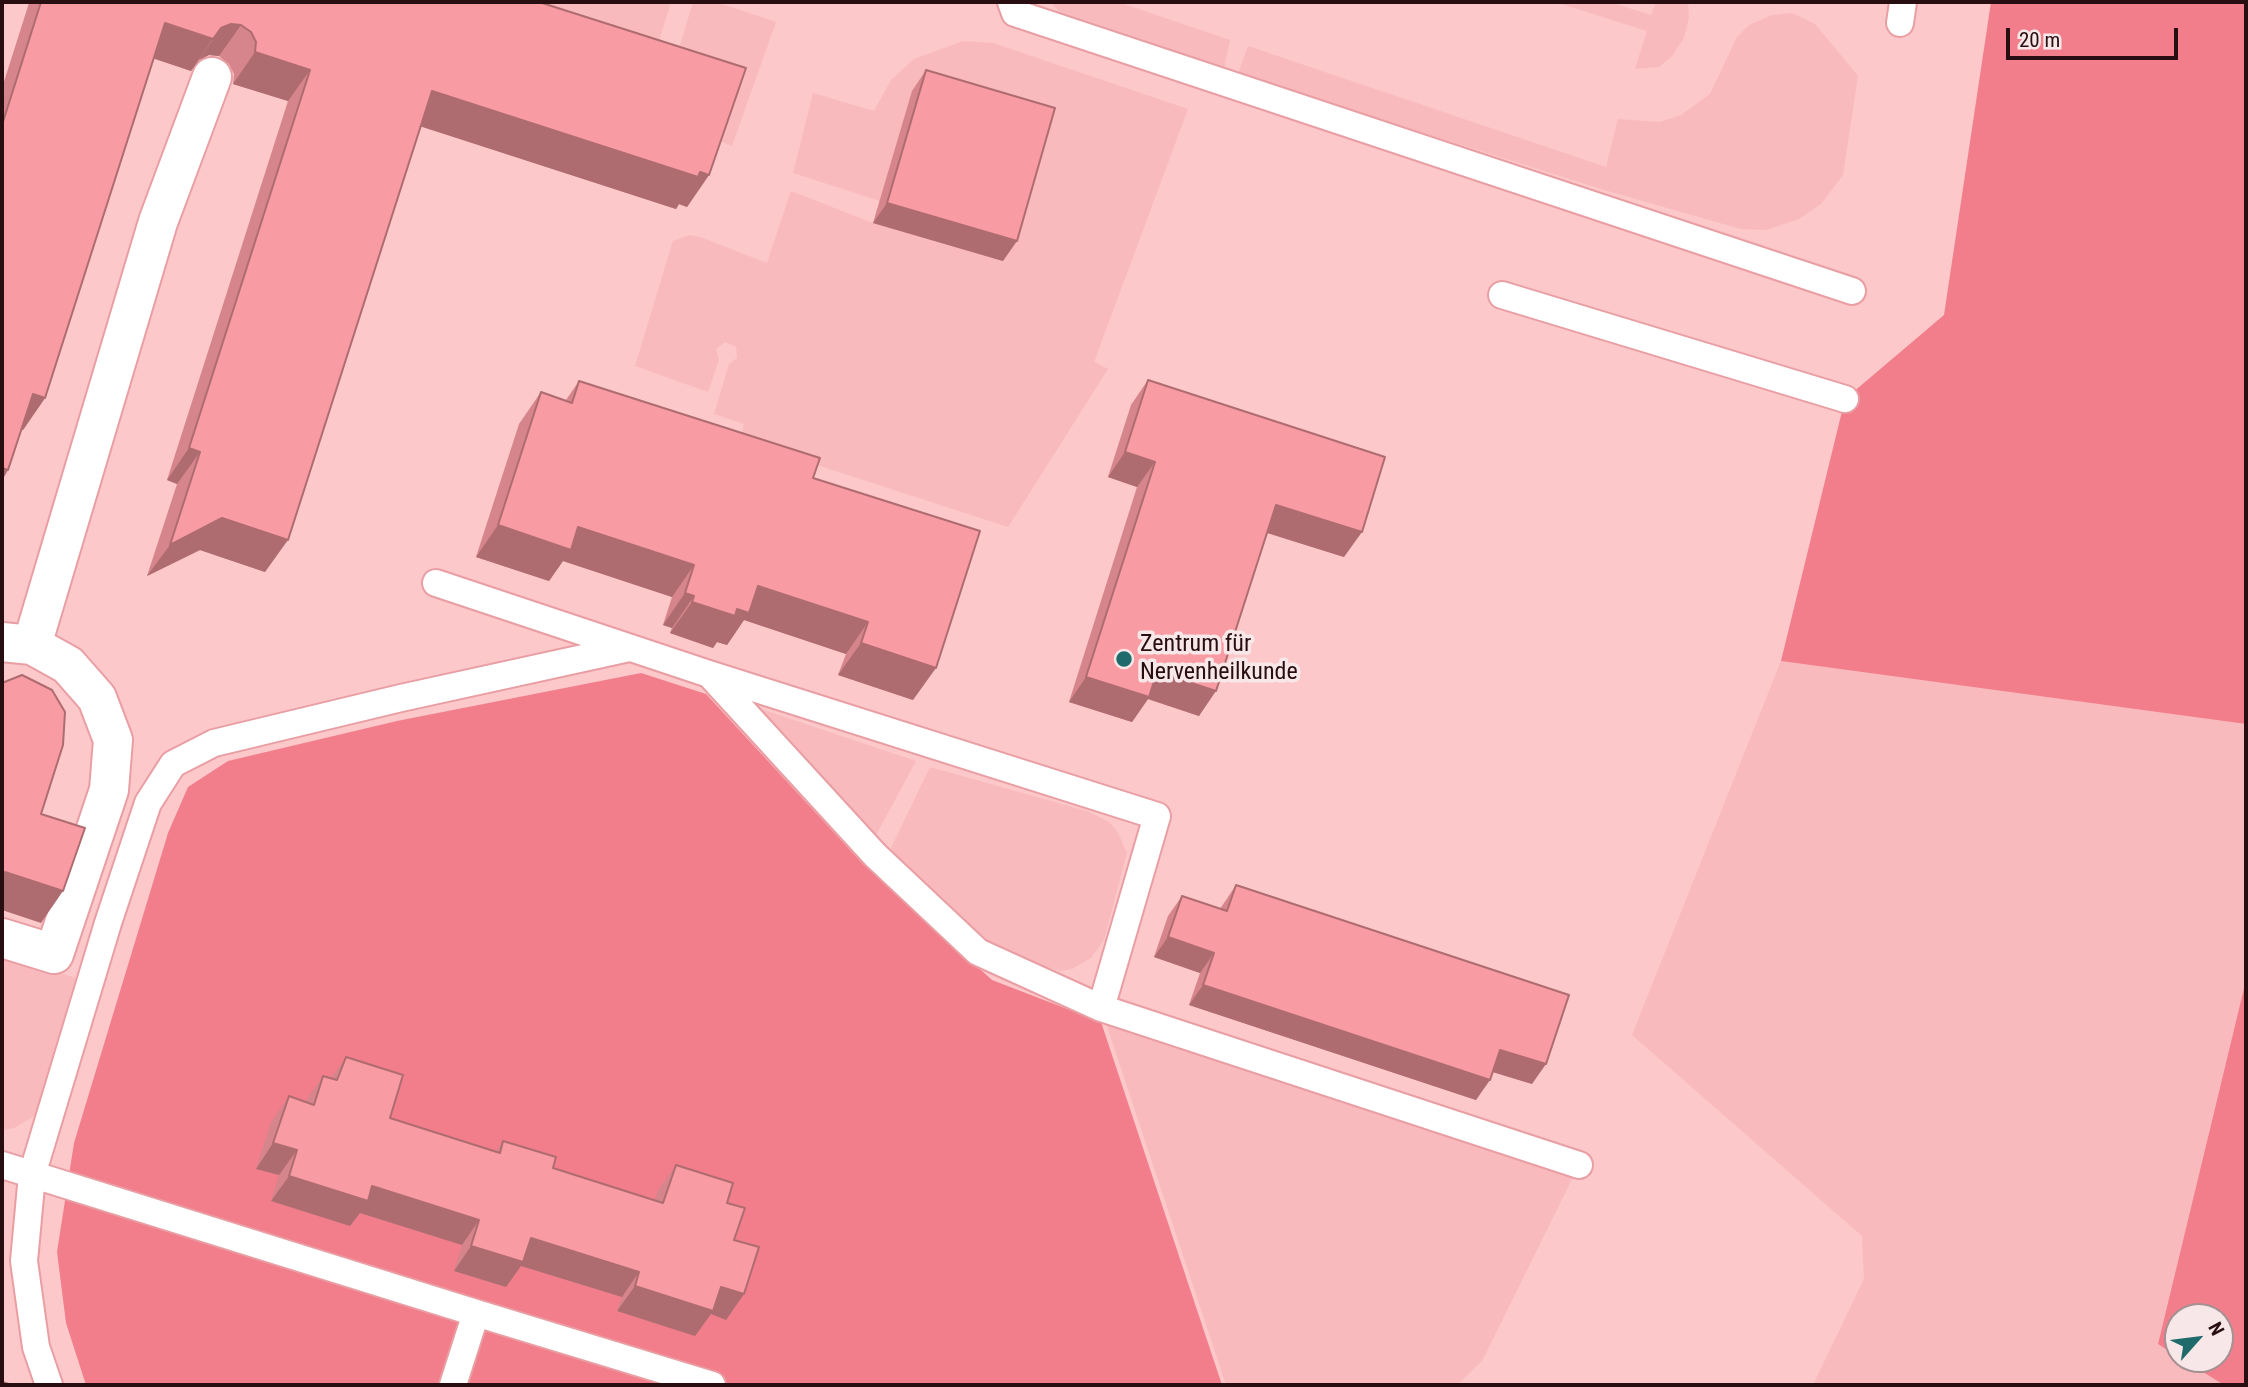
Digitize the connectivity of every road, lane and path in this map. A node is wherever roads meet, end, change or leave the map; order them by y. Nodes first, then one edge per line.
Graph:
1 (1011, 2) edge
2 (212, 77) edge
3 (1852, 291) dead end
4 (1502, 295) dead end
5 (1845, 399) dead end
6 (436, 583) dead end
7 (17, 644) edge
8 (631, 648) junction
9 (709, 674) junction
10 (2, 938) edge
11 (1101, 1008) junction
12 (2, 1165) edge
13 (1579, 1165) dead end
14 (32, 1175) junction
15 (476, 1313) junction
16 (49, 1385) edge
17 (453, 1385) edge
18 (712, 1385) edge

1 - 3 lane
2 - 7 street
4 - 5 lane
6 - 8 lane
7 - 10 street
8 - 9 lane
8 - 14 lane
9 - 11 lane
9 - 11 lane
11 - 13 lane
12 - 14 lane
14 - 15 lane
14 - 16 lane
15 - 17 lane
15 - 18 lane

